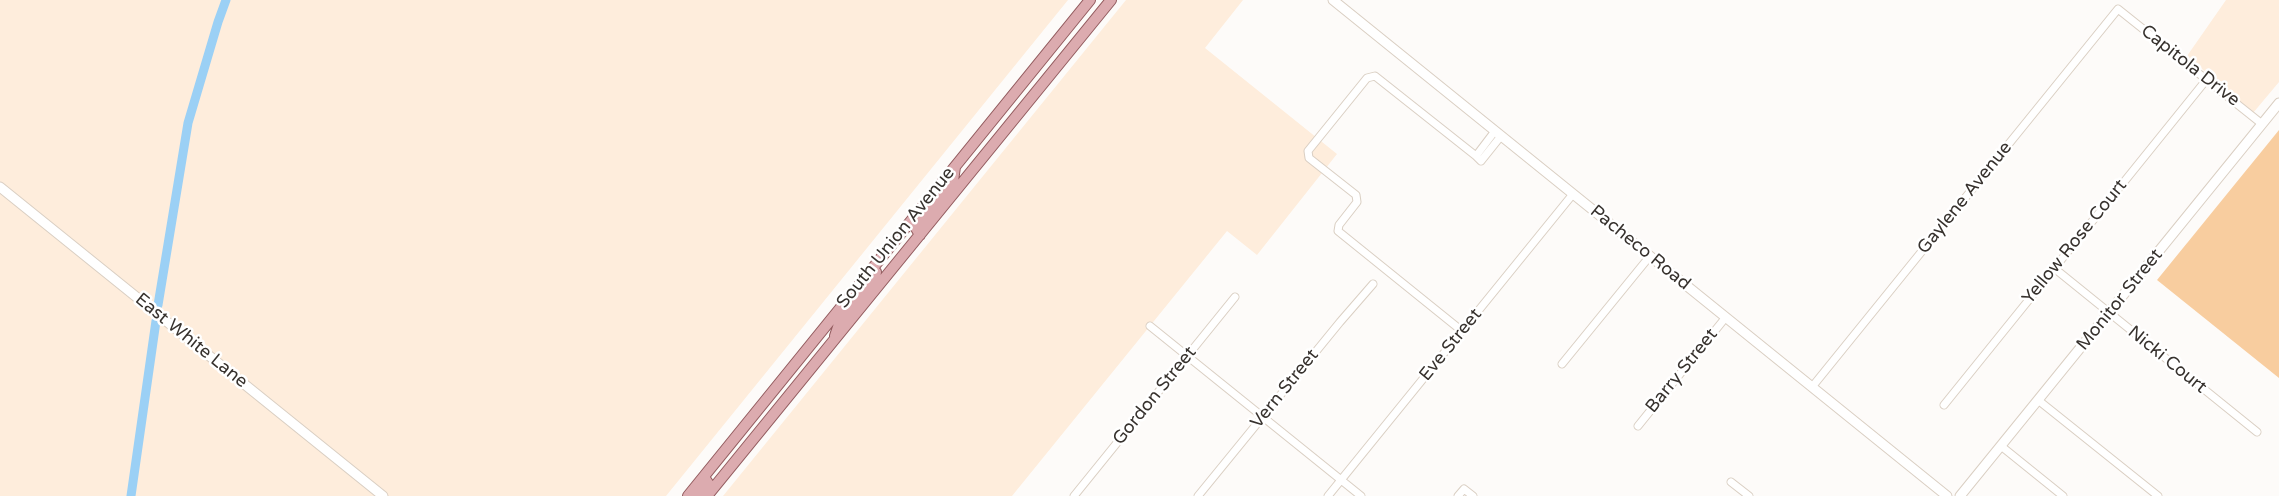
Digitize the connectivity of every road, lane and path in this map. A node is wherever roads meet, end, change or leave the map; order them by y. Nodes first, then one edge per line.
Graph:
1 (1090, 0) edge
2 (1110, 0) edge
3 (1333, 0) edge
4 (2118, 9) joint
5 (2207, 79) junction
6 (2279, 103) edge
7 (2262, 124) junction
8 (1498, 134) junction
9 (955, 167) junction
10 (0, 187) edge
11 (1573, 194) junction
12 (920, 235) junction
13 (1650, 256) junction
14 (2054, 268) junction
15 (871, 270) junction
16 (1374, 284) dead end
17 (1235, 297) dead end
18 (2109, 313) junction
19 (1726, 317) junction
20 (1150, 326) dead end
21 (1462, 331) junction
22 (835, 339) junction
23 (1187, 356) junction
24 (1562, 364) dead end
25 (788, 373) junction
26 (1812, 387) junction
27 (2038, 400) junction
28 (1944, 405) dead end
29 (1263, 417) junction
30 (1638, 426) dead end
31 (2256, 432) dead end
32 (752, 442) junction
33 (2001, 446) junction
34 (704, 477) junction
35 (1341, 480) junction
36 (1731, 482) dead end
37 (383, 496) edge
38 (688, 496) edge
39 (698, 496) edge
40 (708, 496) edge
41 (1074, 496) edge
42 (1198, 496) edge
43 (1328, 496) edge
44 (1360, 496) edge
45 (1458, 496) edge
46 (1473, 496) edge
47 (1749, 496) edge
48 (1947, 496) edge
49 (1960, 496) edge
50 (2064, 496) edge
51 (2158, 496) edge

1 - 9 main road, South Union Avenue
2 - 12 main road, South Union Avenue
3 - 8 street, Pacheco Road
4 - 5 street, Capitola Drive
4 - 26 street, Gaylene Avenue
5 - 7 street, Capitola Drive
5 - 14 street, Yellow Rose Court
6 - 7 street, Monitor Street
7 - 18 street, Monitor Street
8 - 11 street, Pacheco Road
8 - 21 street
9 - 12 main road
9 - 15 main road, South Union Avenue
10 - 37 street, East White Lane
11 - 13 street, Pacheco Road
11 - 21 street, Eve Street
12 - 22 main road, South Union Avenue
13 - 19 street, Pacheco Road
13 - 24 street
14 - 18 street, Nicki Court
14 - 28 street, Yellow Rose Court
15 - 22 main road
15 - 25 main road, South Union Avenue
16 - 29 street, Vern Street
17 - 23 street, Gordon Street
18 - 27 street, Monitor Street
18 - 31 street, Nicki Court
19 - 26 street, Pacheco Road
19 - 30 street, Barry Street
20 - 23 street
21 - 35 street, Eve Street
22 - 32 main road, South Union Avenue
23 - 29 street
23 - 41 street, Gordon Street
25 - 32 main road
25 - 34 main road, South Union Avenue
26 - 48 street, Pacheco Road
27 - 33 street, Monitor Street
27 - 51 street
29 - 35 street
29 - 42 street, Vern Street
32 - 40 main road, South Union Avenue
33 - 49 street, Monitor Street
33 - 50 street
34 - 38 main road, South Union Avenue
34 - 39 main road
35 - 43 street, Eve Street
35 - 44 street
36 - 47 street
45 - 46 street

